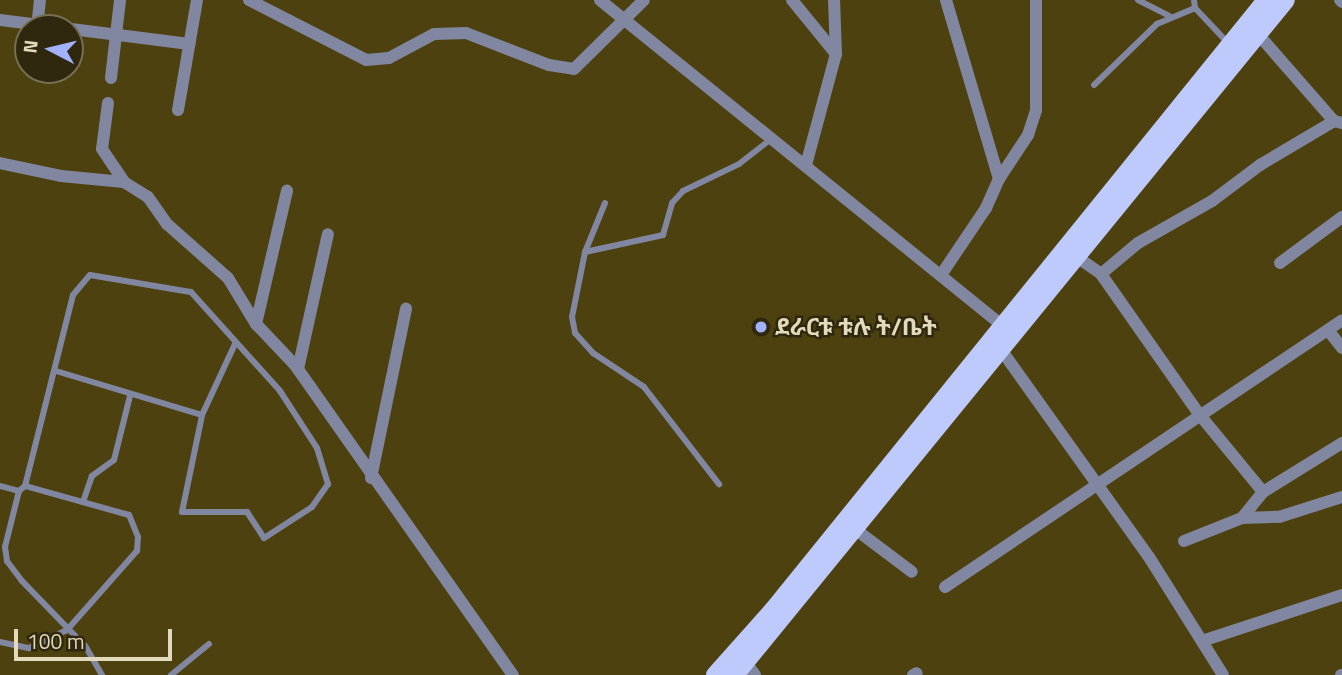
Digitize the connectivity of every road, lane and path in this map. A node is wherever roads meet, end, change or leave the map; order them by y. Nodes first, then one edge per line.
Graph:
1 (120, 0) edge
2 (197, 0) edge
3 (249, 0) edge
4 (600, 0) edge
5 (644, 0) edge
6 (792, 0) edge
7 (834, 0) edge
8 (946, 0) edge
9 (1036, 0) edge
10 (1138, 0) edge
11 (1266, 0) edge
12 (1286, 0) edge
13 (1195, 4) edge
14 (1169, 16) junction
15 (624, 22) junction
16 (84, 30) edge
17 (114, 33) junction
18 (1258, 34) junction
19 (189, 44) junction
20 (1234, 50) junction
21 (836, 54) junction
22 (111, 78) dead end
23 (1094, 85) dead end
24 (108, 103) dead end
25 (178, 110) dead end
26 (1340, 123) edge
27 (771, 139) junction
28 (0, 163) edge
29 (806, 165) junction
30 (999, 179) junction
31 (124, 181) junction
32 (287, 191) dead end
33 (605, 203) dead end
34 (1342, 216) edge
35 (328, 233) dead end
36 (585, 252) junction
37 (1077, 257) junction
38 (1280, 263) dead end
39 (1101, 274) junction
40 (941, 275) junction
41 (406, 309) dead end
42 (1342, 320) edge
43 (256, 324) junction
44 (1328, 330) junction
45 (1009, 331) junction
46 (234, 344) junction
47 (1342, 348) edge
48 (1002, 351) junction
49 (298, 369) junction
50 (56, 371) junction
51 (130, 396) junction
52 (1199, 414) junction
53 (202, 415) junction
54 (1342, 443) edge
55 (371, 478) junction
56 (719, 484) dead end
57 (1093, 484) junction
58 (0, 486) edge
59 (22, 488) junction
60 (1263, 492) junction
61 (1342, 497) edge
62 (84, 499) junction
63 (1242, 519) junction
64 (855, 529) junction
65 (1184, 541) dead end
66 (3, 562) edge
67 (912, 572) dead end
68 (945, 587) dead end
69 (1342, 595) edge
70 (68, 630) junction
71 (1202, 640) junction
72 (0, 642) edge
73 (209, 644) dead end
74 (745, 671) edge
75 (1219, 674) edge
76 (102, 675) edge
77 (171, 675) edge
78 (513, 675) edge
79 (715, 675) edge

1 - 17 street
2 - 19 street
3 - 15 street
4 - 15 street
5 - 15 street
6 - 21 street
7 - 21 street
8 - 30 street
9 - 30 street
10 - 14 lane
11 - 20 main road
12 - 18 main road
13 - 14 lane
13 - 20 lane
14 - 23 lane
15 - 27 street
16 - 17 street
17 - 19 street
17 - 22 street
18 - 20 main road
18 - 26 street
19 - 25 street
20 - 37 main road
20 - 45 main road
21 - 29 street
24 - 31 street
26 - 39 street
27 - 29 street
27 - 36 lane
28 - 31 street
29 - 40 street
30 - 40 street
31 - 43 street
32 - 43 street
33 - 36 lane
34 - 38 street
35 - 49 street
36 - 56 lane
37 - 39 street
37 - 45 main road
39 - 52 street
40 - 45 street
41 - 55 street
42 - 44 street
43 - 49 street
44 - 47 street
44 - 52 street
45 - 48 main road
45 - 79 main road
46 - 50 lane
46 - 53 lane
46 - 53 lane
48 - 57 street
48 - 64 main road
49 - 55 street
50 - 51 lane
50 - 59 lane
51 - 53 lane
51 - 62 lane
52 - 57 street
52 - 60 street
54 - 60 street
55 - 78 street
57 - 68 street
57 - 71 street
58 - 59 lane
59 - 62 lane
59 - 66 lane
60 - 63 street
61 - 63 street
62 - 70 lane
63 - 65 street
64 - 67 street
64 - 74 main road
66 - 70 lane
69 - 71 street
70 - 72 lane
70 - 76 lane
71 - 75 street
73 - 77 lane

